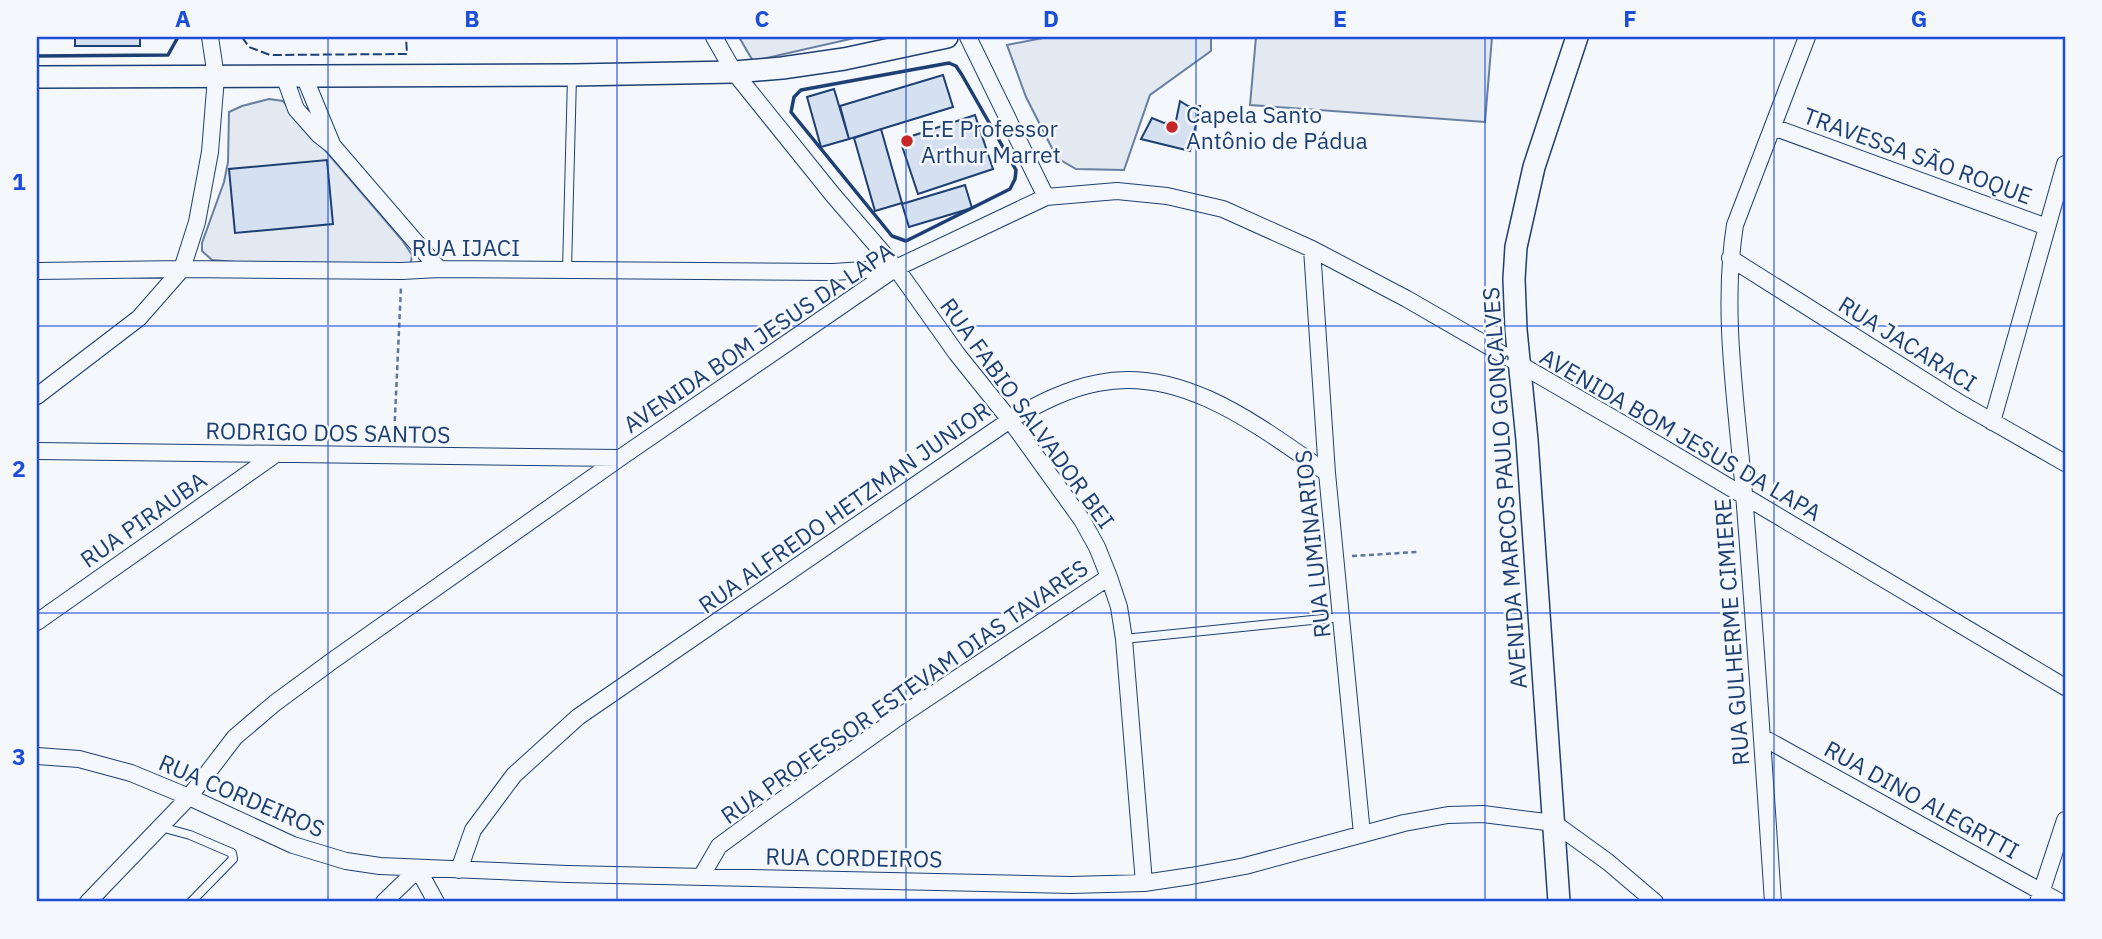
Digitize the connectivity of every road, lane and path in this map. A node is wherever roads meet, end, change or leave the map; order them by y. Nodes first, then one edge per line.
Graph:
1 (210, 37) edge
2 (713, 37) edge
3 (947, 37) edge
4 (968, 37) edge
5 (1577, 37) edge
6 (1807, 37) edge
7 (734, 72) junction
8 (573, 75) junction
9 (294, 76) junction
10 (37, 77) edge
11 (216, 77) junction
12 (1773, 127) junction
13 (2065, 164) edge
14 (1046, 197) junction
15 (2047, 227) junction
16 (1312, 249) junction
17 (1730, 258) junction
18 (896, 268) junction
19 (182, 269) junction
20 (439, 269) junction
21 (567, 270) junction
22 (37, 271) edge
23 (402, 271) junction
24 (1518, 365) junction
25 (37, 396) edge
26 (1010, 419) junction
27 (1992, 422) junction
28 (37, 451) edge
29 (276, 454) junction
30 (393, 455) junction
31 (620, 458) junction
32 (2065, 463) edge
33 (1327, 473) junction
34 (1744, 495) junction
35 (1417, 552) dead end
36 (1335, 557) junction
37 (1109, 577) junction
38 (1342, 617) junction
39 (37, 622) edge
40 (1124, 639) junction
41 (2065, 687) edge
42 (1762, 737) junction
43 (37, 756) edge
44 (189, 797) junction
45 (2065, 820) edge
46 (1554, 823) junction
47 (161, 827) junction
48 (1362, 834) junction
49 (418, 869) junction
50 (459, 870) junction
51 (701, 877) junction
52 (1144, 883) junction
53 (2040, 897) edge
54 (88, 902) edge
55 (191, 902) edge
56 (384, 902) edge
57 (436, 902) edge
58 (1559, 902) edge
59 (1655, 902) edge
60 (1773, 902) edge
61 (2060, 902) edge

1 - 11 street
2 - 7 street, RUA FABIO SALVADOR BEI
3 - 7 street
4 - 14 street
5 - 24 street, AVENIDA MARCOS PAULO GONÇALVES
6 - 12 street, RUA GULHERME CIMIERE
7 - 8 street
7 - 18 street, RUA FABIO SALVADOR BEI
8 - 9 street
8 - 21 lane
9 - 11 street
9 - 20 street
10 - 11 street
11 - 19 street
12 - 15 street, TRAVESSA SÃO ROQUE
12 - 17 street, RUA GULHERME CIMIERE
13 - 15 street
14 - 16 street, AVENIDA BOM JESUS DA LAPA
14 - 18 street, AVENIDA BOM JESUS DA LAPA
15 - 27 street
16 - 24 street, AVENIDA BOM JESUS DA LAPA
16 - 33 street, RUA LUMINARIOS
17 - 27 street, RUA JACARACI
17 - 34 street, RUA GULHERME CIMIERE
18 - 21 street, RUA IJACI
18 - 26 street, RUA FABIO SALVADOR BEI
18 - 31 street, AVENIDA BOM JESUS DA LAPA
19 - 22 street, RUA IJACI
19 - 23 street, RUA IJACI
19 - 25 street
20 - 21 street, RUA IJACI
20 - 23 street, RUA IJACI
23 - 30 path
24 - 34 street, AVENIDA BOM JESUS DA LAPA
24 - 46 street, AVENIDA MARCOS PAULO GONÇALVES
26 - 33 street, RUA ALFREDO HETZMAN JUNIOR
26 - 37 street, RUA FABIO SALVADOR BEI
26 - 50 street, RUA ALFREDO HETZMAN JUNIOR
27 - 32 street, RUA JACARACI
28 - 29 street, RODRIGO DOS SANTOS
29 - 30 street, RODRIGO DOS SANTOS
29 - 39 street, RUA PIRAUBA
30 - 31 street, RODRIGO DOS SANTOS
31 - 44 street, AVENIDA BOM JESUS DA LAPA
33 - 36 street, RUA LUMINARIOS
34 - 41 street, AVENIDA BOM JESUS DA LAPA
34 - 42 street, RUA GULHERME CIMIERE
35 - 36 path
36 - 38 street, RUA LUMINARIOS
37 - 40 street, RUA FABIO SALVADOR BEI
37 - 51 street, RUA PROFESSOR ESTEVAM DIAS TAVARES
38 - 40 lane
38 - 48 street, RUA LUMINARIOS
40 - 52 street, RUA FABIO SALVADOR BEI
42 - 53 street, RUA DINO ALEGRTTI
42 - 60 street, RUA GULHERME CIMIERE
43 - 44 street, RUA CORDEIROS
44 - 47 street, AVENIDA BOM JESUS DA LAPA
44 - 49 street, RUA CORDEIROS
45 - 53 street
46 - 48 street, RUA CORDEIROS
46 - 58 street, AVENIDA MARCOS PAULO GONÇALVES
46 - 59 street, RUA CORDEIROS
47 - 54 street, AVENIDA BOM JESUS DA LAPA
47 - 55 lane
48 - 52 street, RUA CORDEIROS
49 - 50 street, RUA CORDEIROS
49 - 56 street
49 - 57 street
50 - 51 street, RUA CORDEIROS
51 - 52 street, RUA CORDEIROS
53 - 61 street, RUA DINO ALEGRTTI

